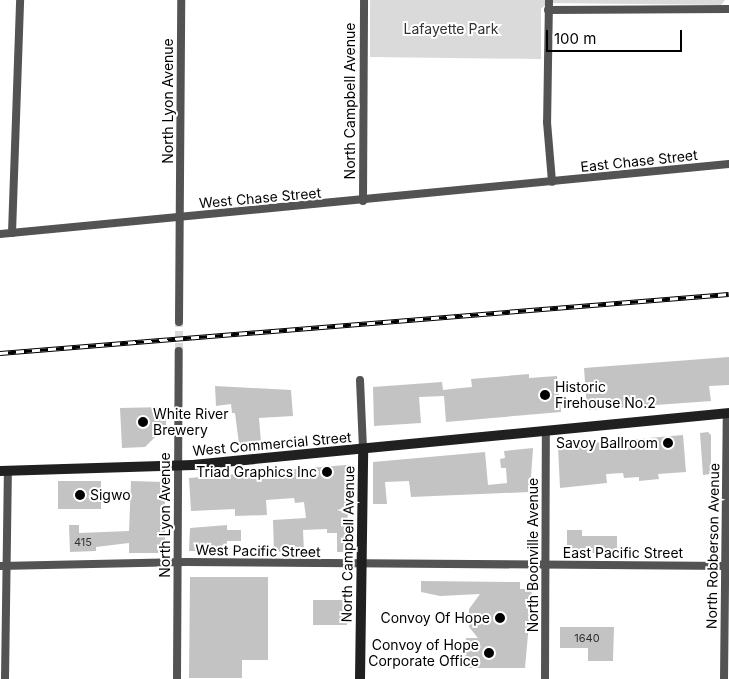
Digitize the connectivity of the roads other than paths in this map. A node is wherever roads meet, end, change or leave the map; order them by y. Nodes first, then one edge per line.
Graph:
1 (20, 0) edge
2 (180, 0) edge
3 (364, 0) edge
4 (549, 0) edge
5 (729, 9) edge
6 (548, 10) junction
7 (729, 164) edge
8 (552, 182) junction
9 (363, 201) junction
10 (180, 217) junction
11 (12, 233) junction
12 (0, 234) edge
13 (179, 322) tunnel mouth
14 (179, 351) tunnel mouth
15 (360, 380) dead end
16 (728, 413) edge
17 (546, 432) junction
18 (363, 450) junction
19 (178, 466) junction
20 (4, 471) edge
21 (177, 562) junction
22 (360, 564) junction
23 (546, 565) junction
24 (4, 566) edge
25 (728, 566) edge
26 (5, 679) edge
27 (177, 679) edge
28 (360, 679) edge
29 (545, 679) edge
30 (724, 679) edge

1 - 11 street
2 - 10 street, North Lyon Avenue
3 - 9 street, North Campbell Avenue
4 - 6 street
5 - 6 street
6 - 8 street
7 - 8 street, East Chase Street
8 - 9 street, West Chase Street
9 - 10 street, West Chase Street
10 - 11 street, West Chase Street
10 - 13 street, North Lyon Avenue
11 - 12 street, West Chase Street
14 - 19 street, North Lyon Avenue
15 - 18 street, North Campbell Avenue
16 - 17 street, West Commercial Street
16 - 25 street, North Robberson Avenue
17 - 18 street, West Commercial Street
17 - 23 street, North Boonville Avenue
18 - 19 street, West Commercial Street
18 - 22 street, North Campbell Avenue
19 - 20 street, West Commercial Street
19 - 21 street, North Lyon Avenue
20 - 24 street
21 - 22 street, West Pacific Street
21 - 24 street, West Pacific Street
21 - 27 street, North Lyon Avenue
22 - 23 street, West Pacific Street
22 - 28 street, North Campbell Avenue
23 - 25 street, East Pacific Street
23 - 29 street, North Boonville Avenue
24 - 26 street
25 - 30 street, North Robberson Avenue

